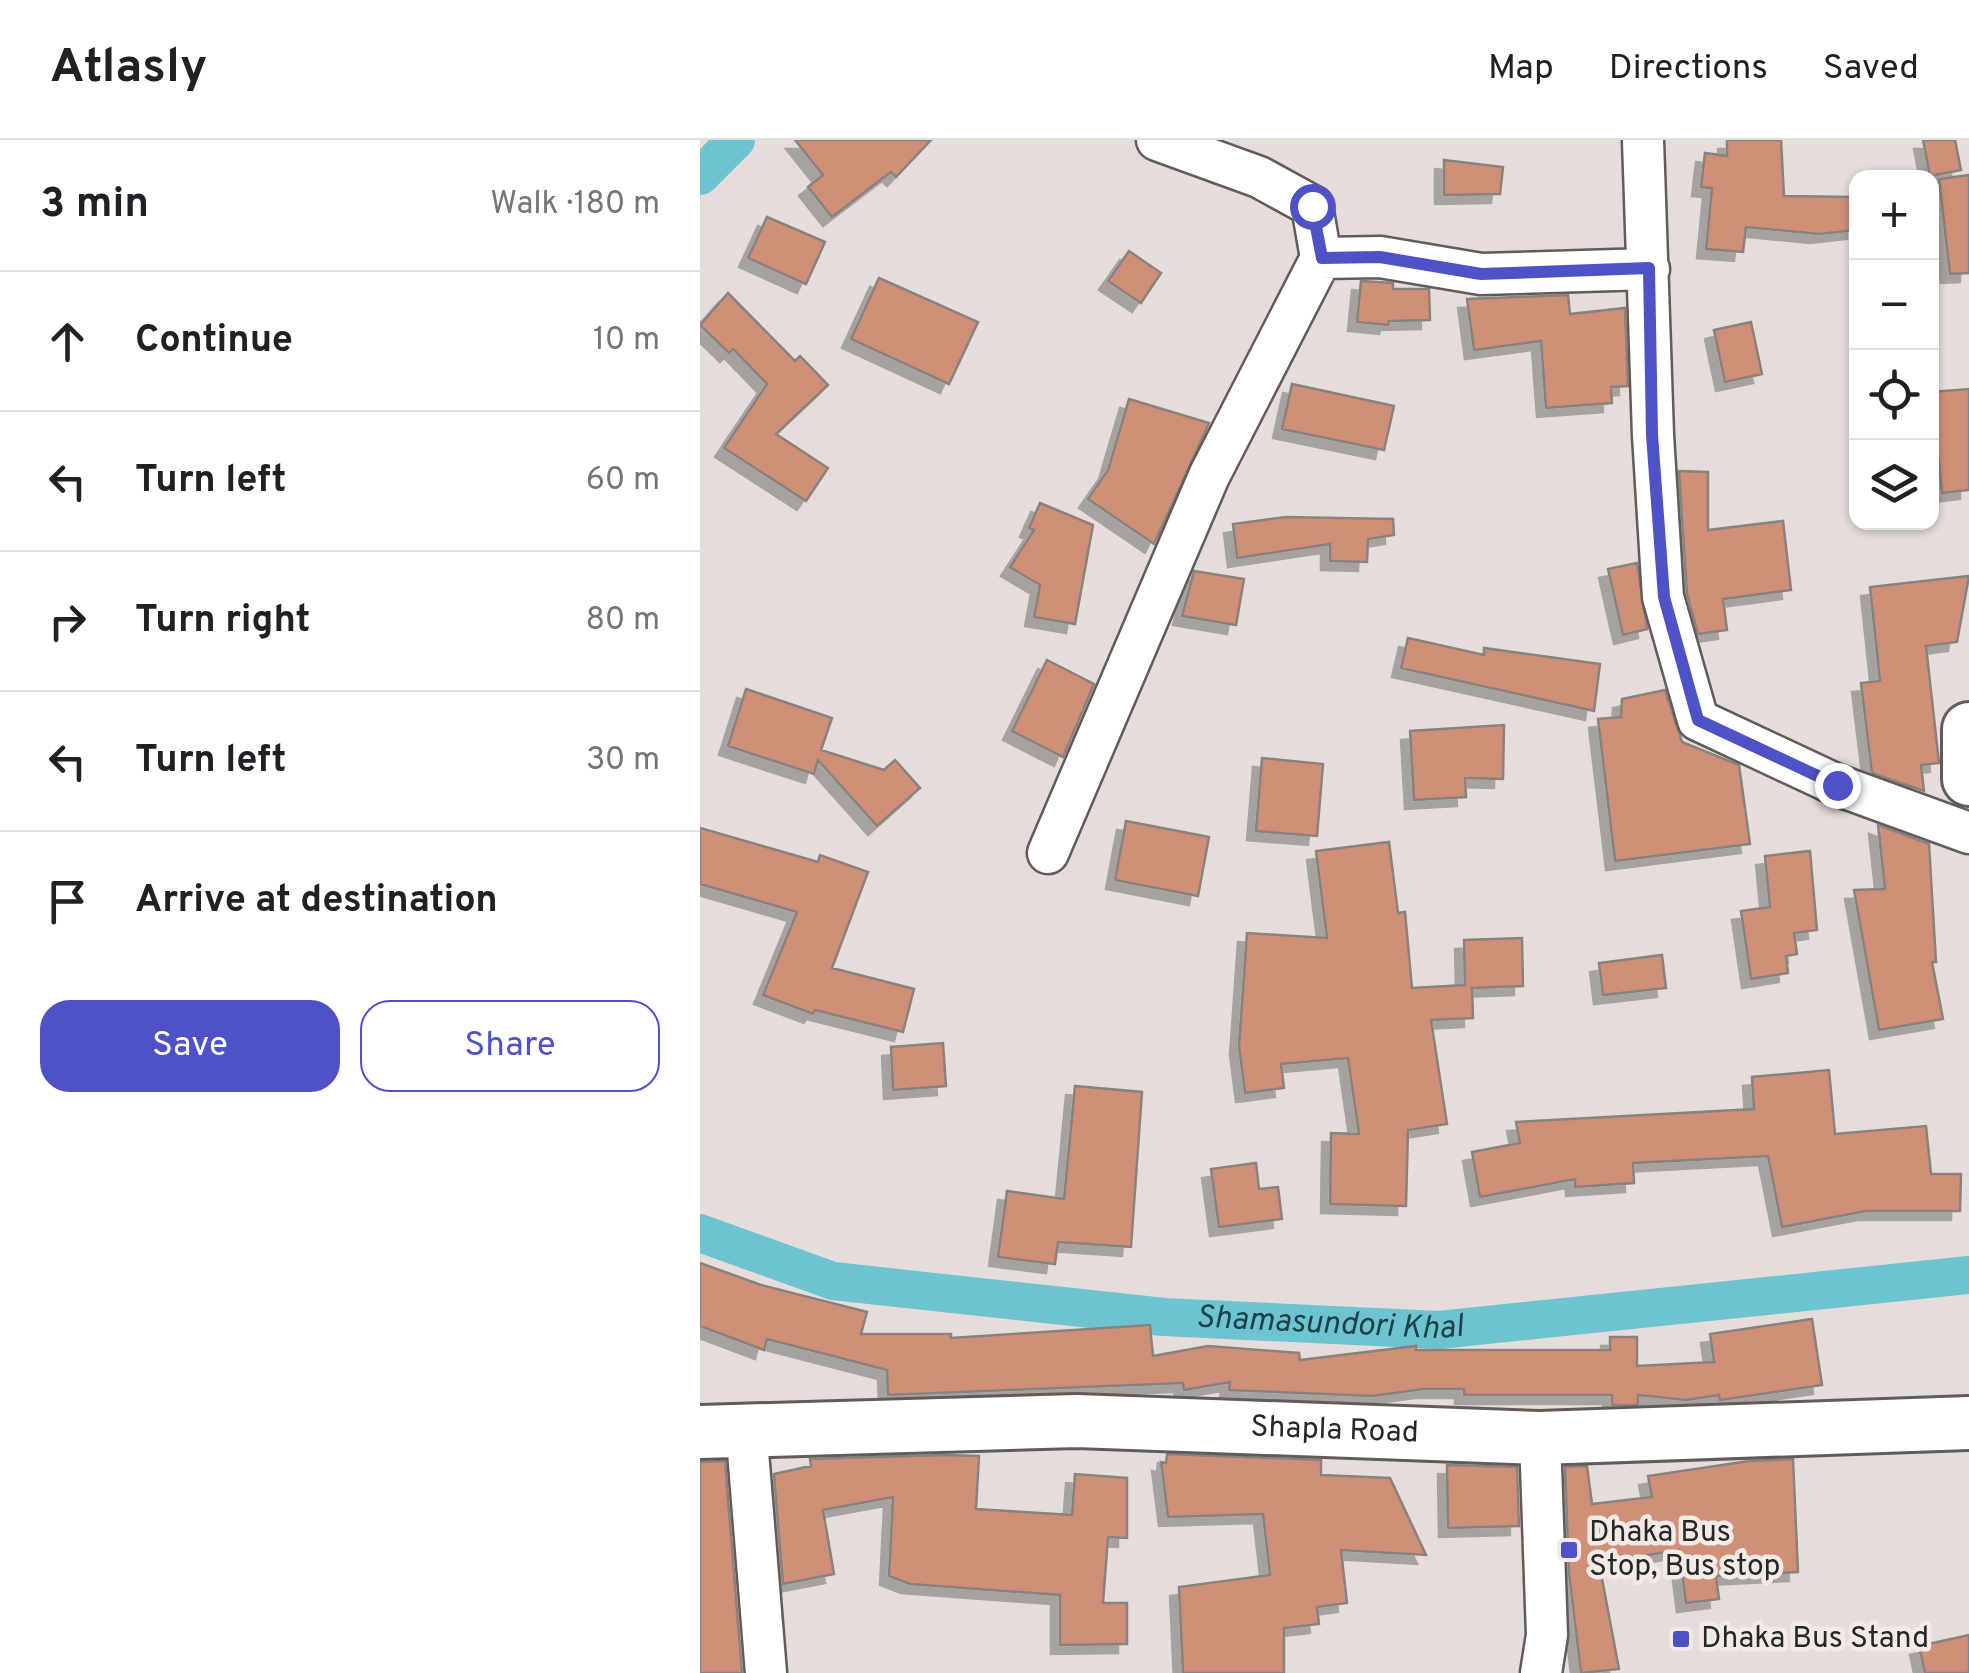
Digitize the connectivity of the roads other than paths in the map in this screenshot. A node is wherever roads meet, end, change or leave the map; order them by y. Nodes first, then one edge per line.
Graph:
1 (1156, 140) edge
2 (1643, 140) edge
3 (1322, 258) junction
4 (1649, 268) junction
5 (1969, 728) edge
6 (1969, 779) edge
7 (1969, 833) edge
8 (1048, 852) dead end
9 (1969, 1423) edge
10 (723, 1430) edge
11 (1540, 1438) junction
12 (766, 1673) edge
13 (1541, 1673) edge

1 - 3 street
2 - 4 street
3 - 4 street
3 - 8 street
4 - 7 street
5 - 6 street
9 - 11 street, Shapla Road
10 - 11 street, Shapla Road
10 - 12 street
11 - 13 street

